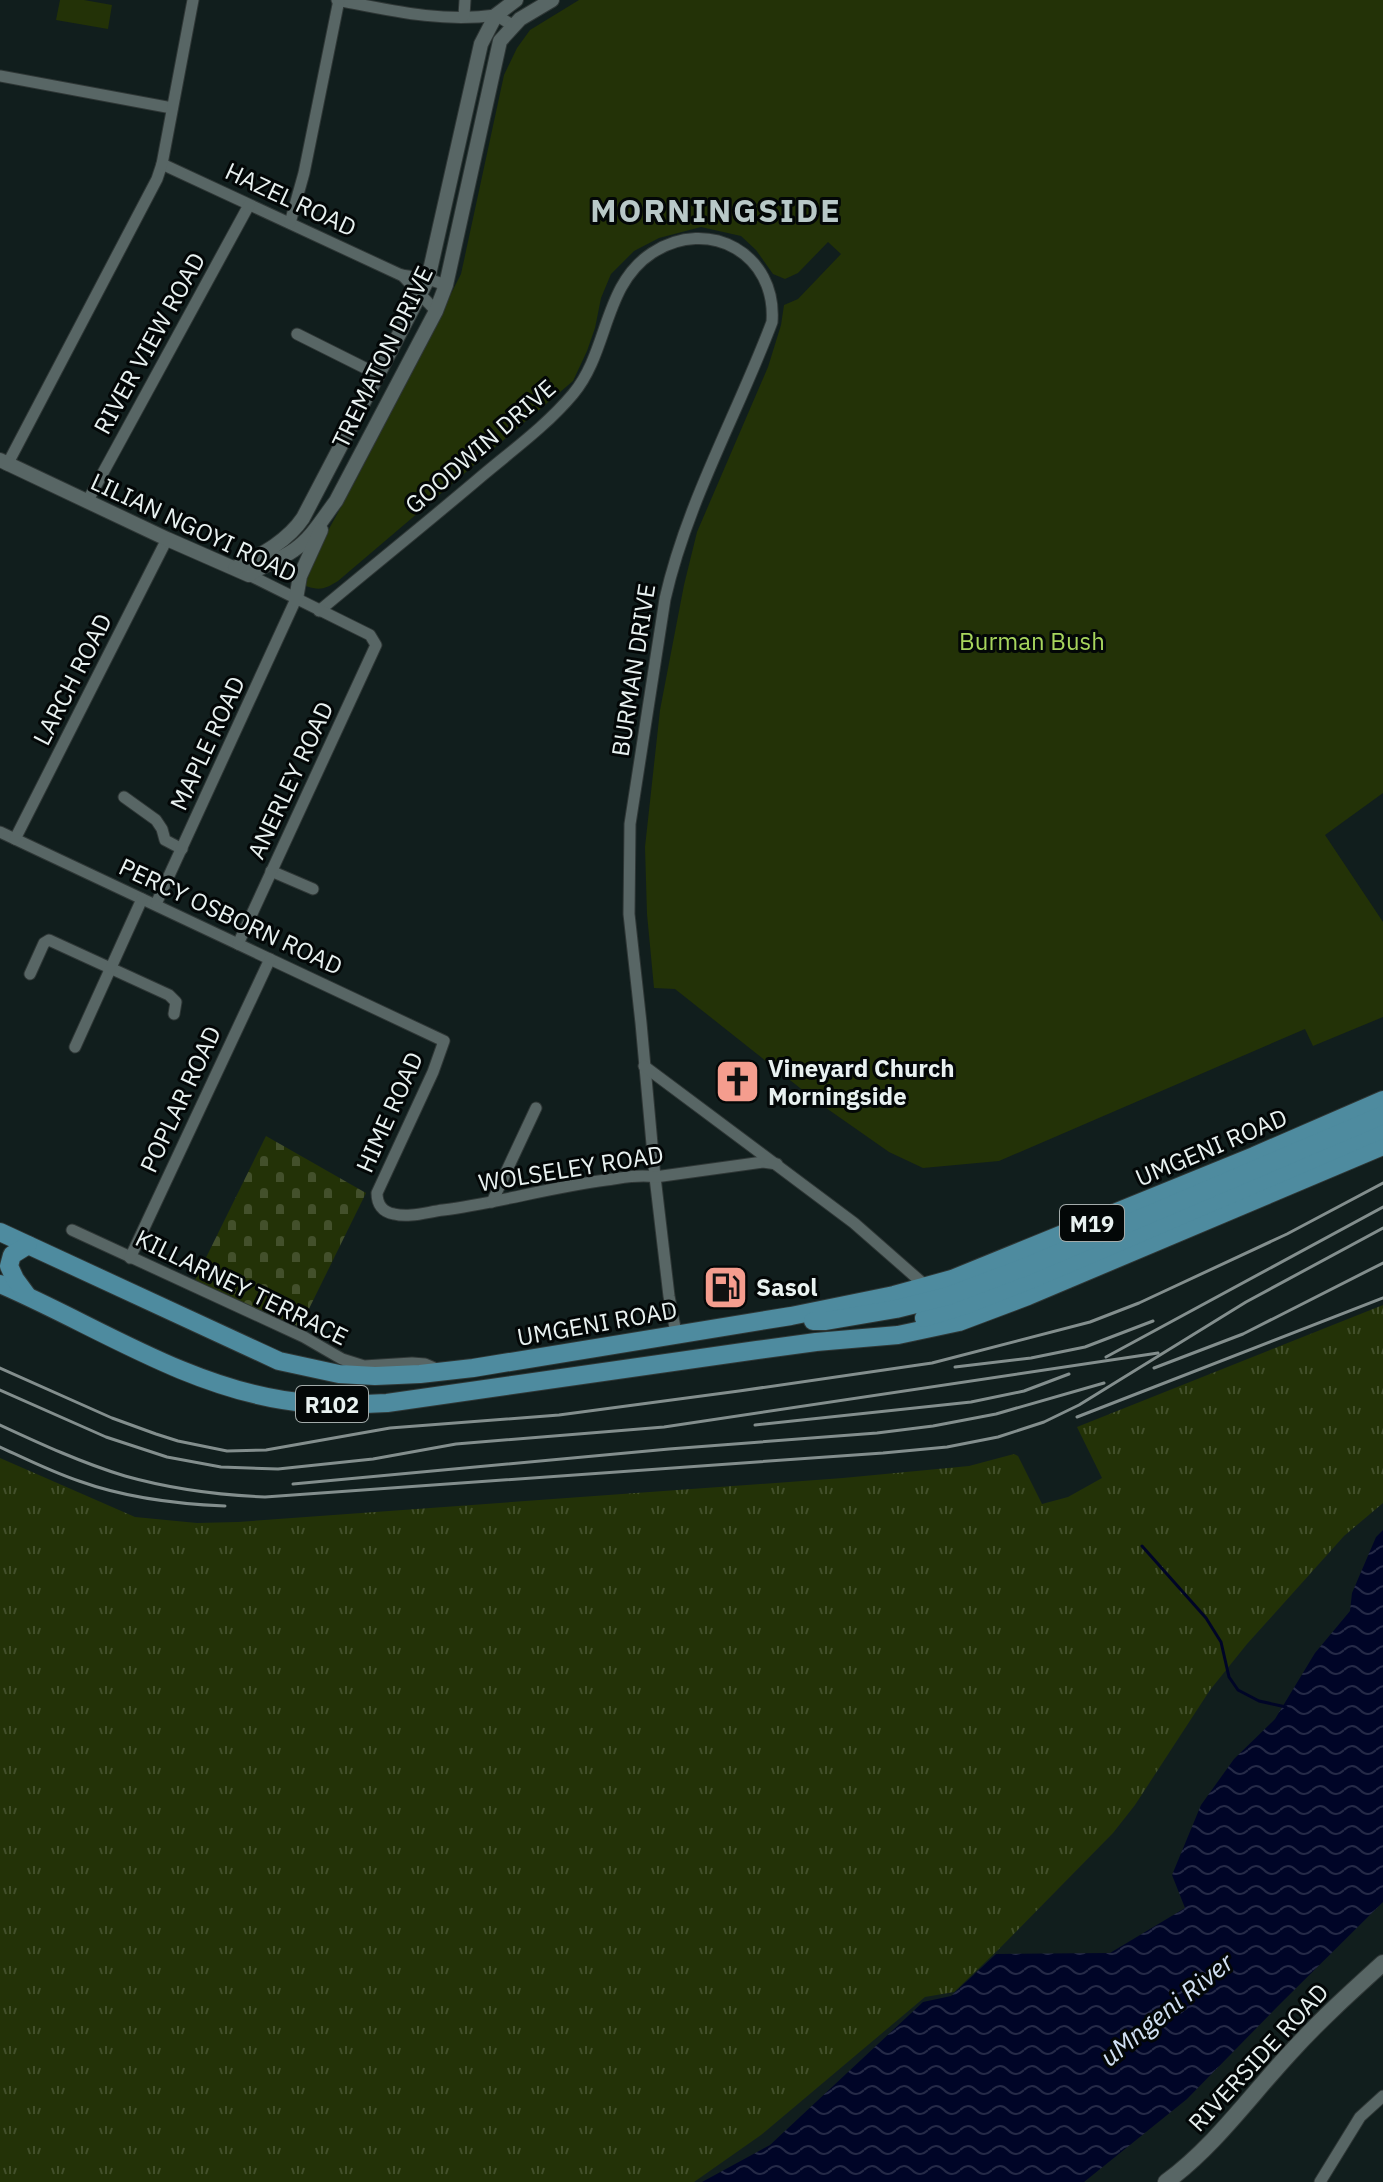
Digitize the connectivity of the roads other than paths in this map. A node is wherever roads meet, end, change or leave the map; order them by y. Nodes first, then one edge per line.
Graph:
1 (193, 0) edge
2 (338, 0) edge
3 (465, 0) edge
4 (516, 0) edge
5 (552, 0) edge
6 (496, 15) junction
7 (470, 17) junction
8 (512, 25) junction
9 (485, 31) junction
10 (500, 41) junction
11 (0, 76) edge
12 (172, 108) junction
13 (456, 156) junction
14 (474, 158) junction
15 (162, 164) junction
16 (249, 205) junction
17 (290, 223) junction
18 (401, 275) junction
19 (428, 279) junction
20 (446, 285) junction
21 (421, 294) junction
22 (771, 299) joint
23 (436, 311) junction
24 (297, 334) dead end
25 (379, 375) junction
26 (359, 413) junction
27 (377, 422) junction
28 (2, 467) edge
29 (87, 502) junction
30 (312, 503) junction
31 (332, 506) junction
32 (167, 539) junction
33 (235, 568) junction
34 (249, 575) junction
35 (296, 599) junction
36 (319, 611) junction
37 (370, 635) joint
38 (124, 797) dead end
39 (0, 832) edge
40 (15, 839) junction
41 (182, 849) junction
42 (271, 871) junction
43 (313, 889) dead end
44 (142, 899) junction
45 (156, 904) junction
46 (238, 944) junction
47 (270, 959) junction
48 (111, 968) junction
49 (30, 974) dead end
50 (174, 1014) dead end
51 (444, 1041) joint
52 (75, 1047) dead end
53 (644, 1066) junction
54 (1383, 1100) edge
55 (536, 1108) dead end
56 (1383, 1115) edge
57 (1383, 1129) edge
58 (1383, 1146) edge
59 (777, 1164) junction
60 (655, 1177) junction
61 (1255, 1177) junction
62 (377, 1202) joint
63 (492, 1202) junction
64 (72, 1230) dead end
65 (0, 1232) edge
66 (28, 1245) junction
67 (130, 1258) junction
68 (0, 1284) edge
69 (927, 1287) junction
70 (28, 1296) junction
71 (791, 1316) junction
72 (676, 1333) junction
73 (816, 1342) junction
74 (443, 1371) junction
75 (1383, 1963) edge
76 (1383, 2096) edge
77 (1168, 2182) edge
78 (1320, 2182) edge

1 - 12 street
2 - 7 street
2 - 17 street
3 - 7 street
4 - 6 street, TREMATON DRIVE
5 - 8 street, TREMATON DRIVE
6 - 7 street
6 - 8 street
6 - 9 street, TREMATON DRIVE
7 - 9 street
8 - 10 street, TREMATON DRIVE
9 - 10 street
9 - 13 street, TREMATON DRIVE
10 - 14 street, TREMATON DRIVE
11 - 12 street
12 - 15 street
13 - 14 street
13 - 19 street, TREMATON DRIVE
14 - 20 street, TREMATON DRIVE
15 - 16 street, HAZEL ROAD
15 - 28 street
16 - 17 street, HAZEL ROAD
16 - 29 street, RIVER VIEW ROAD
17 - 18 street, HAZEL ROAD
18 - 19 street, HAZEL ROAD
18 - 21 street, HAZEL ROAD
19 - 20 street, HAZEL ROAD
19 - 21 street, TREMATON DRIVE
20 - 23 street, TREMATON DRIVE
21 - 23 street, HAZEL ROAD
21 - 25 street, TREMATON DRIVE
22 - 36 street, GOODWIN DRIVE
22 - 53 street, BURMAN DRIVE
23 - 27 street, TREMATON DRIVE
24 - 25 street
25 - 26 street, TREMATON DRIVE
26 - 27 street
26 - 30 street, TREMATON DRIVE
27 - 31 street, TREMATON DRIVE
28 - 29 street, LILIAN NGOYI ROAD
29 - 32 street, LILIAN NGOYI ROAD
30 - 31 street
30 - 33 street, TREMATON DRIVE
31 - 34 street, TREMATON DRIVE
31 - 35 street
32 - 33 street, LILIAN NGOYI ROAD
32 - 40 street, LARCH ROAD
33 - 34 street, LILIAN NGOYI ROAD
34 - 35 street, LILIAN NGOYI ROAD
35 - 36 street, LILIAN NGOYI ROAD
35 - 41 street, MAPLE ROAD
36 - 37 street, LILIAN NGOYI ROAD
37 - 42 street, ANERLEY ROAD
38 - 41 street
39 - 40 street, PERCY OSBORN ROAD
40 - 44 street, PERCY OSBORN ROAD
41 - 45 street, MAPLE ROAD
42 - 43 street
42 - 46 street, ANERLEY ROAD
44 - 45 street, PERCY OSBORN ROAD
44 - 48 street
45 - 46 street, PERCY OSBORN ROAD
46 - 47 street, PERCY OSBORN ROAD
47 - 51 street, PERCY OSBORN ROAD
47 - 67 street, POPLAR ROAD
48 - 49 street
48 - 50 street
48 - 52 street
51 - 62 street, HIME ROAD
53 - 59 street
53 - 60 street, BURMAN DRIVE
54 - 69 main road, UMGENI ROAD / M19
55 - 63 street
56 - 61 main road
57 - 61 main road
58 - 73 main road, UMGENI ROAD / M19
59 - 60 street, WOLSELEY ROAD
59 - 69 street
60 - 63 street, WOLSELEY ROAD
60 - 72 street, BURMAN DRIVE
61 - 71 main road
61 - 73 main road
62 - 63 street, WOLSELEY ROAD
64 - 67 street, KILLARNEY TERRACE
65 - 66 main road, UMGENI ROAD / R102
66 - 70 main road
66 - 74 main road, UMGENI ROAD / R102
67 - 74 street, KILLARNEY TERRACE
68 - 70 main road, UMGENI ROAD / R102
69 - 71 main road, UMGENI ROAD / M19
70 - 73 main road, UMGENI ROAD / R102
71 - 72 main road, UMGENI ROAD / R102
72 - 74 main road, UMGENI ROAD / R102
75 - 77 main road, RIVERSIDE ROAD
76 - 78 street

